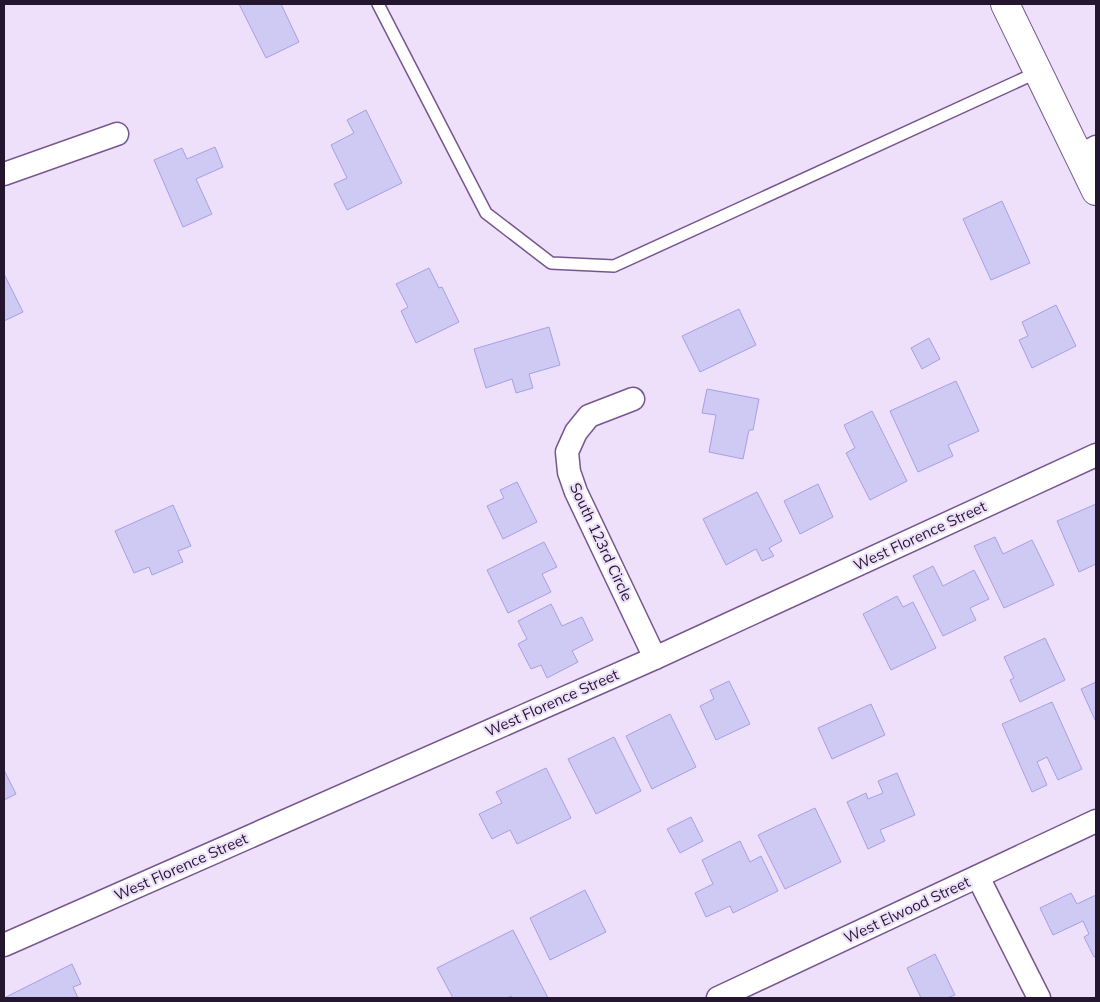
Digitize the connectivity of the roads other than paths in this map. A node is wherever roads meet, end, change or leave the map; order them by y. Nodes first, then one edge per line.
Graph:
1 (378, 4) edge
2 (1005, 4) edge
3 (1038, 72) junction
4 (117, 134) dead end
5 (1088, 152) edge
6 (4, 174) edge
7 (1096, 191) edge
8 (633, 399) dead end
9 (1096, 454) edge
10 (655, 658) junction
11 (1096, 821) edge
12 (978, 877) junction
13 (4, 945) edge
14 (718, 998) edge
15 (1039, 998) edge

1 - 3 lane
2 - 3 main road
3 - 5 main road
4 - 6 street
5 - 7 main road
8 - 10 street, South 123rd Circle
9 - 10 street, West Florence Street
10 - 13 street, West Florence Street
11 - 12 street, West Elwood Street
12 - 14 street, West Elwood Street
12 - 15 street

